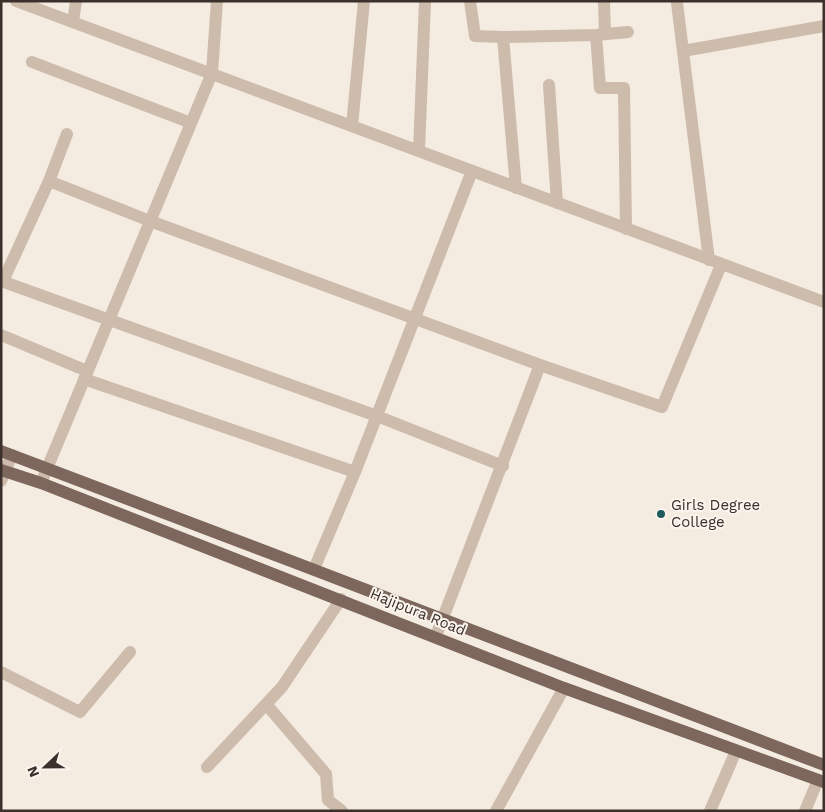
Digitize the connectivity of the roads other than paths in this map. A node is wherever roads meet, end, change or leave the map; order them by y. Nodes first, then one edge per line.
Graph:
1 (16, 1) edge
2 (76, 1) edge
3 (217, 1) edge
4 (364, 1) edge
5 (425, 1) edge
6 (470, 1) edge
7 (604, 1) edge
8 (677, 3) dead end
9 (73, 22) junction
10 (824, 26) edge
11 (628, 32) dead end
12 (601, 35) junction
13 (503, 37) junction
14 (684, 51) junction
15 (32, 62) dead end
16 (212, 74) junction
17 (548, 85) dead end
18 (191, 123) junction
19 (352, 126) junction
20 (67, 134) dead end
21 (419, 152) junction
22 (472, 171) junction
23 (49, 181) junction
24 (516, 188) junction
25 (557, 203) junction
26 (150, 221) junction
27 (626, 229) junction
28 (715, 263) junction
29 (2, 281) edge
30 (824, 302) edge
31 (109, 318) junction
32 (415, 319) junction
33 (1, 335) edge
34 (540, 365) junction
35 (85, 375) junction
36 (377, 416) junction
37 (7, 453) edge
38 (503, 466) junction
39 (47, 468) junction
40 (355, 472) junction
41 (3, 474) edge
42 (41, 483) junction
43 (314, 569) junction
44 (341, 599) junction
45 (442, 620) junction
46 (436, 636) junction
47 (130, 652) dead end
48 (1, 672) edge
49 (564, 688) junction
50 (266, 704) junction
51 (736, 751) junction
52 (824, 765) edge
53 (207, 767) dead end
54 (821, 781) edge
55 (342, 811) edge
56 (496, 811) edge
57 (710, 811) edge
58 (805, 811) edge

1 - 9 street
2 - 9 street
3 - 16 street
4 - 19 street
5 - 21 street
6 - 13 street
7 - 12 street
8 - 14 street
9 - 16 street
10 - 14 street
11 - 12 street
12 - 13 street
12 - 27 street
13 - 24 street
14 - 28 street
15 - 18 street
16 - 18 street
16 - 19 street
17 - 25 street
18 - 26 street
19 - 21 street
20 - 23 street
21 - 22 street
22 - 24 street
22 - 32 street
23 - 26 street
23 - 29 street
24 - 25 street
25 - 27 street
26 - 31 street
26 - 32 street
27 - 28 street
28 - 30 street
28 - 34 street
29 - 31 street
31 - 35 street
31 - 36 street
32 - 34 street
32 - 36 street
33 - 35 street
34 - 38 street
35 - 39 street
35 - 40 street
36 - 38 street
36 - 40 street
37 - 39 main road
37 - 41 street
38 - 45 street
39 - 42 street
39 - 43 main road
40 - 43 street
41 - 42 main road, Hajipura Road
42 - 44 main road, Hajipura Road
43 - 45 main road
44 - 46 main road, Hajipura Road
44 - 50 street
45 - 46 street
45 - 52 main road
46 - 49 main road, Hajipura Road
47 - 48 street
49 - 51 main road, Hajipura Road
49 - 56 street
50 - 53 street
50 - 55 street
51 - 54 main road, Hajipura Road
51 - 57 street
54 - 58 street

